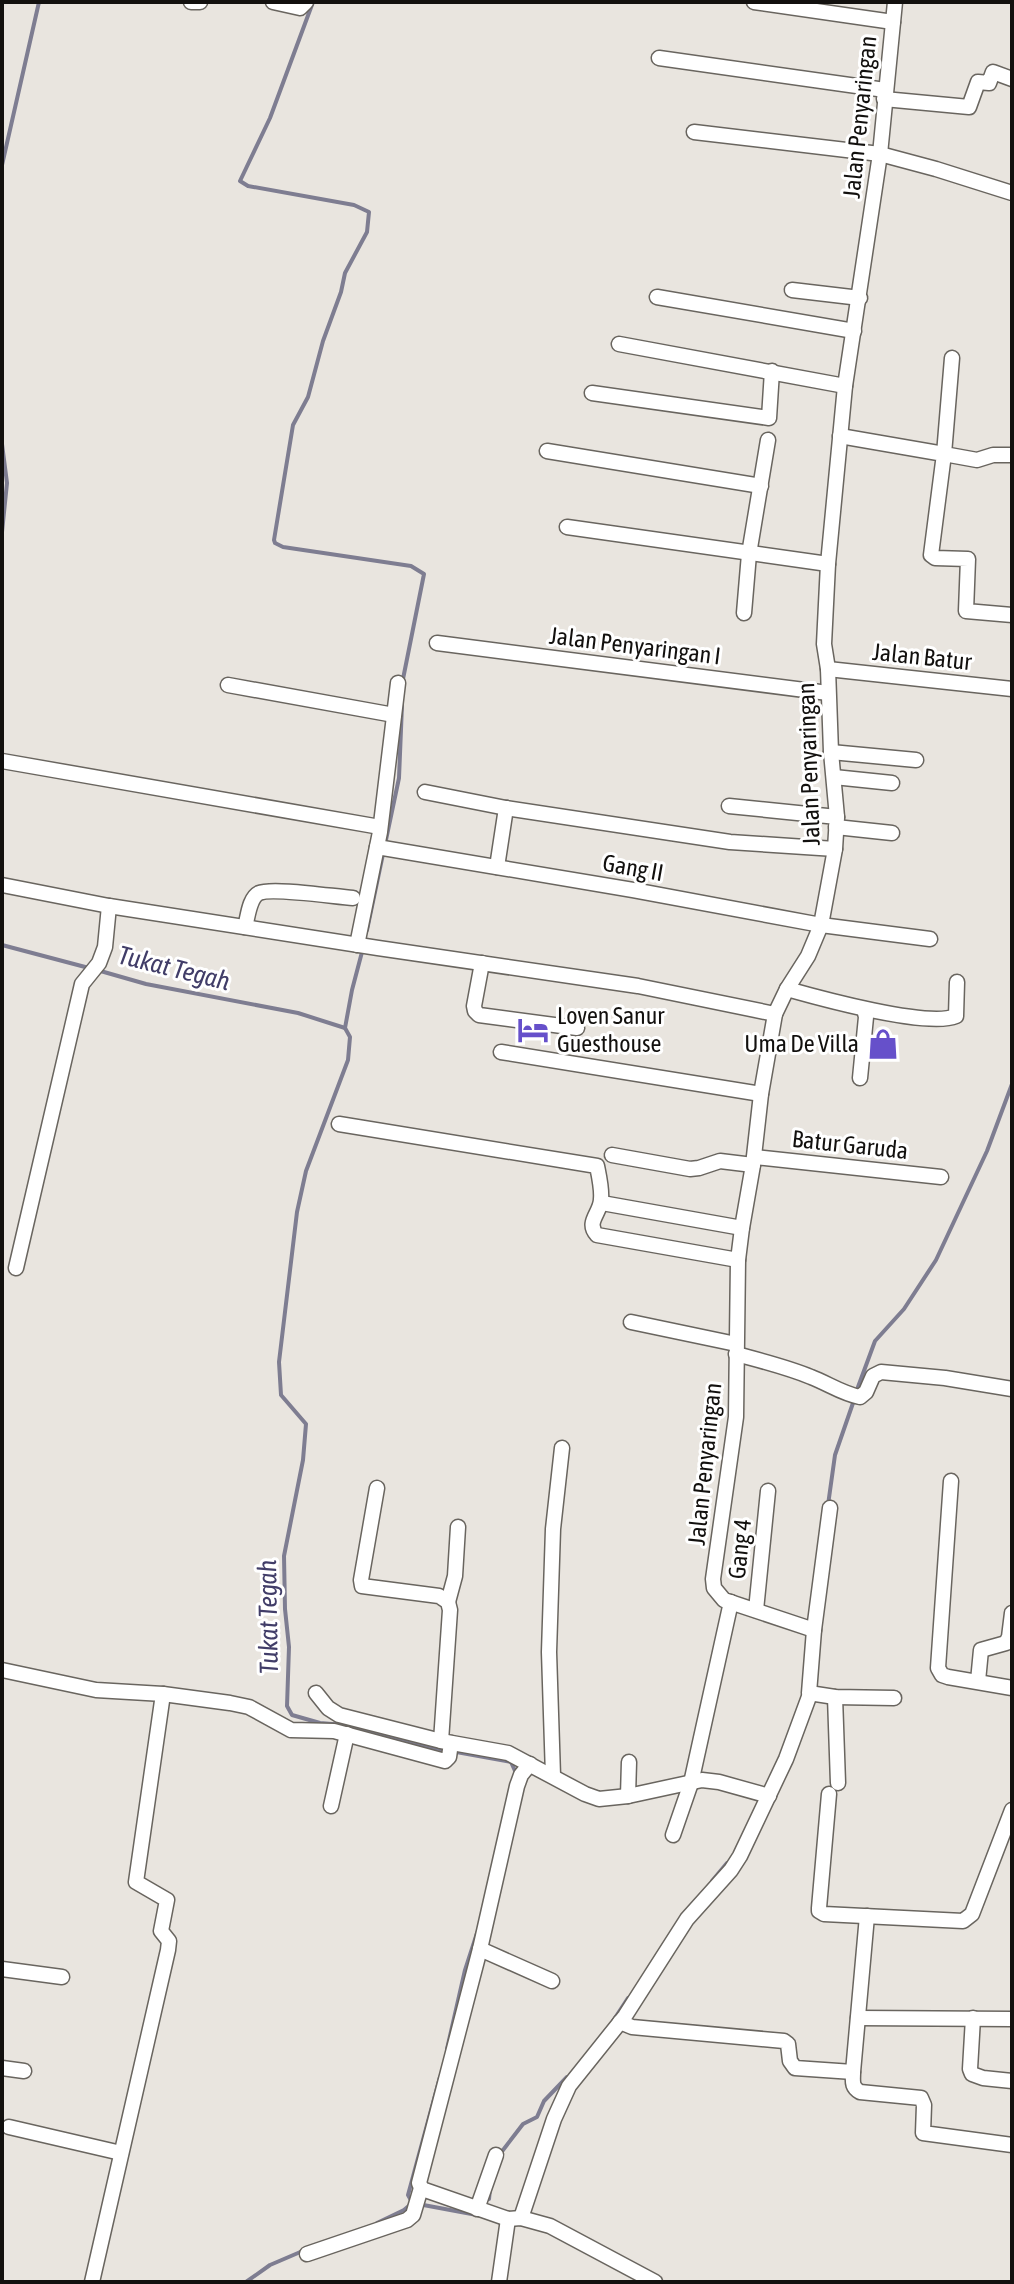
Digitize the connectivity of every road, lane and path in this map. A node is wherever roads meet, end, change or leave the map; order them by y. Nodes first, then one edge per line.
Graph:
1 (191, 2) edge
2 (200, 2) edge
3 (273, 2) edge
4 (306, 2) edge
5 (754, 2) edge
6 (895, 2) edge
7 (893, 22) junction
8 (659, 58) dead end
9 (1012, 79) edge
10 (885, 94) junction
11 (694, 132) dead end
12 (880, 154) junction
13 (1012, 193) edge
14 (792, 290) dead end
15 (657, 297) dead end
16 (860, 298) junction
17 (854, 331) junction
18 (619, 344) dead end
19 (952, 358) dead end
20 (772, 371) junction
21 (845, 386) junction
22 (592, 393) dead end
23 (840, 436) junction
24 (768, 440) dead end
25 (547, 451) dead end
26 (944, 454) junction
27 (1012, 455) edge
28 (761, 486) junction
29 (567, 527) dead end
30 (749, 554) junction
31 (828, 564) junction
32 (744, 613) dead end
33 (1012, 615) edge
34 (437, 643) dead end
35 (828, 669) junction
36 (398, 683) dead end
37 (228, 685) dead end
38 (1012, 689) edge
39 (828, 693) junction
40 (394, 715) junction
41 (831, 752) junction
42 (916, 760) dead end
43 (2, 761) edge
44 (834, 777) junction
45 (892, 783) dead end
46 (425, 792) dead end
47 (729, 806) dead end
48 (506, 808) junction
49 (837, 822) junction
50 (380, 827) junction
51 (892, 833) dead end
52 (382, 848) junction
53 (835, 849) junction
54 (497, 867) junction
55 (2, 885) edge
56 (353, 898) dead end
57 (109, 906) junction
58 (821, 925) junction
59 (245, 927) junction
60 (930, 939) dead end
61 (357, 945) junction
62 (482, 963) junction
63 (957, 982) dead end
64 (787, 989) junction
65 (864, 1009) junction
66 (775, 1014) junction
67 (577, 1028) dead end
68 (501, 1052) dead end
69 (860, 1078) dead end
70 (761, 1094) junction
71 (339, 1124) dead end
72 (612, 1155) dead end
73 (754, 1161) junction
74 (941, 1177) dead end
75 (602, 1203) junction
76 (742, 1228) junction
77 (738, 1260) junction
78 (16, 1268) dead end
79 (631, 1322) dead end
80 (736, 1349) junction
81 (1012, 1389) edge
82 (562, 1448) dead end
83 (951, 1481) dead end
84 (377, 1488) dead end
85 (768, 1491) dead end
86 (830, 1508) dead end
87 (458, 1527) dead end
88 (448, 1602) junction
89 (731, 1602) junction
90 (756, 1610) junction
91 (1012, 1613) edge
92 (814, 1630) junction
93 (2, 1670) edge
94 (978, 1681) junction
95 (1012, 1688) edge
96 (316, 1693) dead end
97 (163, 1694) junction
98 (810, 1694) junction
99 (835, 1697) junction
100 (894, 1698) dead end
101 (347, 1734) junction
102 (448, 1747) junction
103 (629, 1762) dead end
104 (530, 1764) junction
105 (553, 1776) junction
106 (691, 1783) junction
107 (628, 1796) junction
108 (769, 1796) junction
109 (331, 1806) dead end
110 (1012, 1810) edge
111 (673, 1835) dead end
112 (867, 1916) junction
113 (480, 1949) junction
114 (2, 1969) edge
115 (62, 1977) dead end
116 (552, 1981) dead end
117 (858, 2018) junction
118 (973, 2018) junction
119 (1012, 2019) edge
120 (620, 2022) junction
121 (2, 2068) edge
122 (24, 2071) dead end
123 (853, 2072) junction
124 (1012, 2081) edge
125 (9, 2127) dead end
126 (1012, 2145) edge
127 (121, 2153) junction
128 (496, 2155) dead end
129 (417, 2202) junction
130 (477, 2209) junction
131 (515, 2218) junction
132 (307, 2254) dead end
133 (92, 2282) edge
134 (499, 2282) edge
135 (655, 2282) edge

1 - 2 street
3 - 4 street
5 - 7 street
6 - 7 street, Jalan Penyaringan
7 - 10 street, Jalan Penyaringan
8 - 10 street
9 - 10 street
10 - 12 street, Jalan Penyaringan
11 - 12 street
12 - 13 street
12 - 16 street, Jalan Penyaringan
14 - 16 street
15 - 17 street
16 - 17 street, Jalan Penyaringan
17 - 21 street, Jalan Penyaringan
18 - 20 street
19 - 26 street
20 - 21 street
20 - 22 street
21 - 23 street, Jalan Penyaringan
23 - 26 street
23 - 31 street, Jalan Penyaringan
24 - 28 street
25 - 28 street
26 - 27 street
26 - 33 street
28 - 30 street
29 - 30 street
30 - 31 street
30 - 32 street
31 - 35 street, Jalan Penyaringan
34 - 39 street, Jalan Penyaringan I
35 - 38 street, Jalan Batur
35 - 39 street, Jalan Penyaringan
36 - 40 street
37 - 40 street
39 - 41 street, Jalan Penyaringan
40 - 50 street
41 - 42 street
41 - 44 street, Jalan Penyaringan
43 - 50 street
44 - 45 street
44 - 49 street, Jalan Penyaringan
46 - 48 street
47 - 49 street
48 - 53 street
48 - 54 street
49 - 51 street
49 - 53 street, Jalan Penyaringan
50 - 52 street
52 - 54 street, Gang II
52 - 61 street
53 - 58 street, Jalan Penyaringan
54 - 58 street, Gang II
55 - 57 street
56 - 59 street
57 - 59 street
57 - 78 street
58 - 60 street, Gang II
58 - 64 street, Jalan Penyaringan
59 - 61 street
61 - 62 street
62 - 66 street
62 - 67 street
63 - 65 street
64 - 65 street
64 - 66 street, Jalan Penyaringan
65 - 69 street
66 - 70 street, Jalan Penyaringan
68 - 70 street
70 - 73 street, Jalan Penyaringan
71 - 75 street
72 - 73 street, Batur Garuda
73 - 74 street, Batur Garuda
73 - 76 street, Jalan Penyaringan
75 - 76 street
75 - 77 street
76 - 77 street, Jalan Penyaringan
77 - 80 street, Jalan Penyaringan
79 - 80 street
80 - 81 street
80 - 89 street, Jalan Penyaringan
82 - 105 street
83 - 94 street
84 - 88 street
85 - 90 street, Gang 4
86 - 92 street
87 - 88 street
88 - 102 street
89 - 90 street
89 - 106 street
90 - 92 street
91 - 94 street
92 - 98 street
93 - 97 street
94 - 95 street
96 - 102 street
97 - 101 street
97 - 127 street
98 - 99 street
98 - 108 street
99 - 100 street
99 - 112 street
101 - 102 street
101 - 109 street
102 - 104 street
103 - 107 street
104 - 105 street
104 - 113 street
105 - 107 street
106 - 107 street
106 - 108 street
106 - 111 street
108 - 120 street
110 - 112 street
112 - 117 street
113 - 116 street
113 - 129 street
114 - 115 street
117 - 118 street
117 - 123 street
118 - 119 street
118 - 124 street
120 - 123 street
120 - 131 street
121 - 122 street
123 - 126 street
125 - 127 street
127 - 133 street
128 - 130 street
129 - 130 street
129 - 132 street
130 - 131 street
131 - 134 street
131 - 135 street

